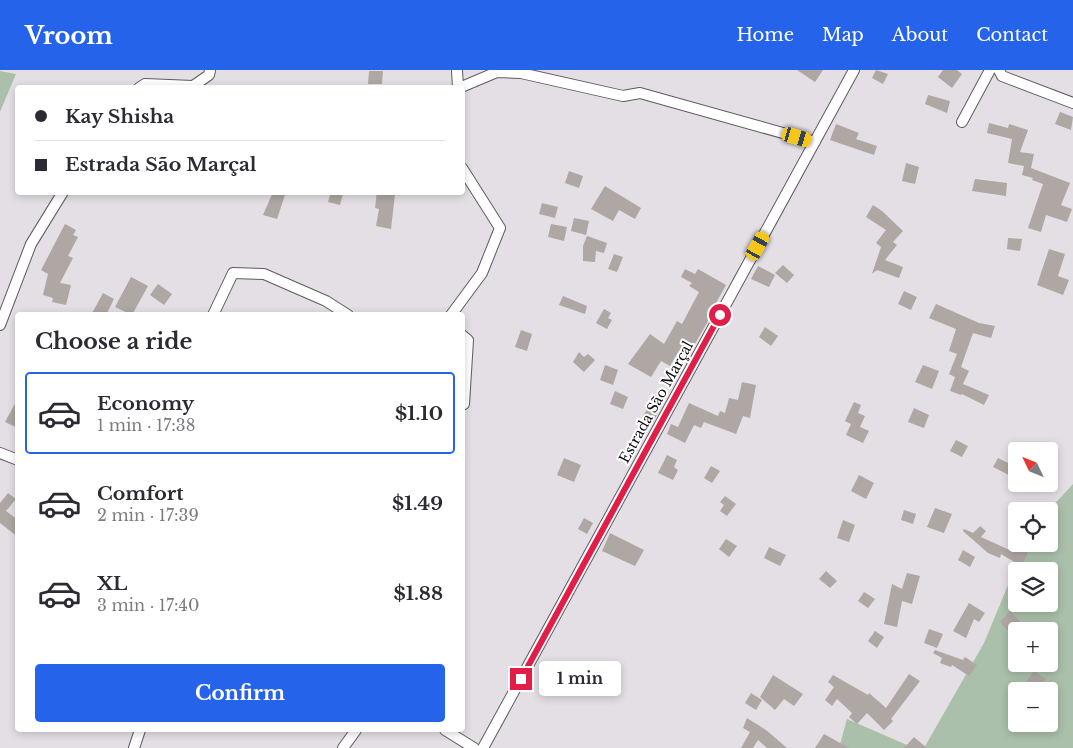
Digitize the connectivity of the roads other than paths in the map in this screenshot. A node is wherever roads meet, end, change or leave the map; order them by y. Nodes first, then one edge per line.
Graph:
1 (210, 70) edge
2 (457, 70) edge
3 (854, 70) edge
4 (990, 70) edge
5 (999, 70) edge
6 (144, 85) edge
7 (169, 85) edge
8 (194, 85) edge
9 (458, 85) edge
10 (465, 85) edge
11 (1073, 103) edge
12 (962, 122) dead end
13 (815, 142) junction
14 (465, 173) edge
15 (60, 195) edge
16 (214, 312) edge
17 (343, 312) edge
18 (453, 312) edge
19 (0, 325) edge
20 (465, 338) edge
21 (465, 391) edge
22 (0, 453) edge
23 (15, 459) edge
24 (139, 732) edge
25 (355, 732) edge
26 (448, 732) edge
27 (134, 748) edge
28 (343, 748) edge
29 (474, 748) edge
30 (483, 748) edge

1 - 8 street
2 - 9 street
3 - 13 street, Estrada São Marçal
4 - 12 street
5 - 11 street
6 - 7 street
10 - 13 street
13 - 30 street, Estrada São Marçal
14 - 18 street
15 - 19 street
16 - 17 street
20 - 21 street
22 - 23 street
24 - 27 street
25 - 28 street
26 - 29 street

